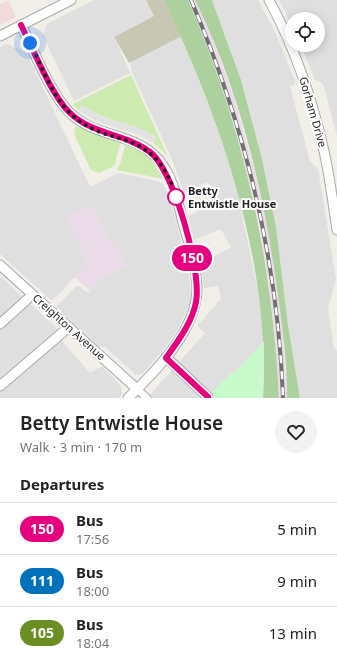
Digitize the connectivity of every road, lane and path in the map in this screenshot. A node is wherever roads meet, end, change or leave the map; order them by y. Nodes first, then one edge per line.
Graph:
1 (71, 0) edge
2 (269, 0) edge
3 (21, 25) junction
4 (0, 36) edge
5 (337, 230) edge
6 (0, 265) edge
7 (32, 294) junction
8 (0, 324) edge
9 (69, 327) junction
10 (166, 358) junction
11 (0, 386) edge
12 (138, 389) junction
13 (208, 397) dead end
14 (128, 398) edge
15 (147, 398) edge

1 - 3 street
2 - 5 street, Gorham Drive
3 - 4 street
3 - 10 street
6 - 7 street, Creighton Avenue
7 - 8 street
7 - 9 street, Creighton Avenue
9 - 11 street
9 - 12 street, Creighton Avenue
10 - 12 street
10 - 13 street
12 - 14 street
12 - 15 street

